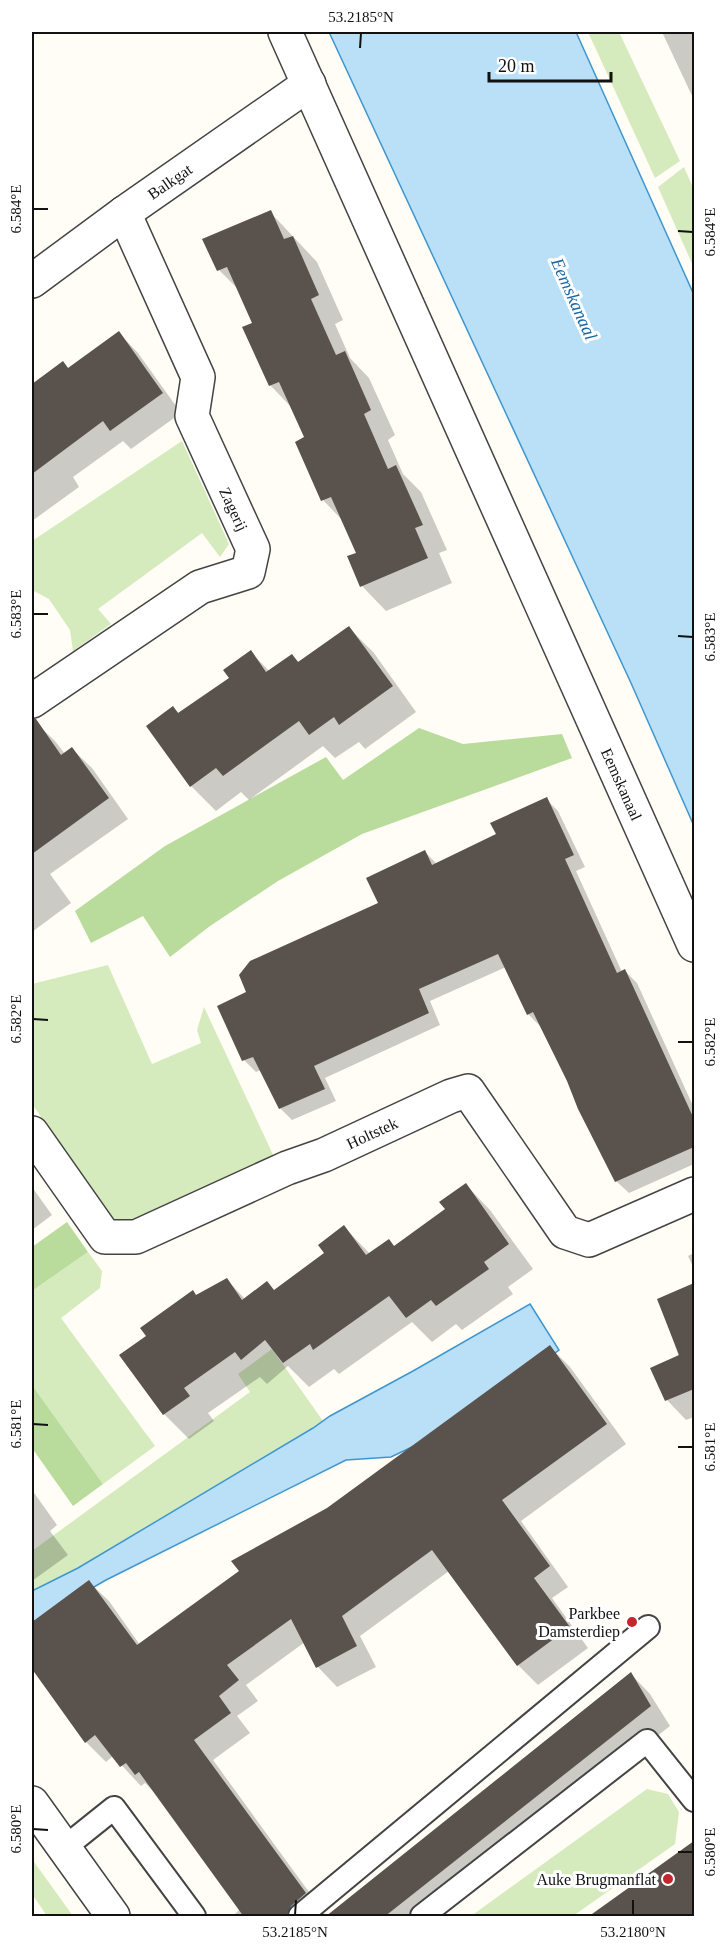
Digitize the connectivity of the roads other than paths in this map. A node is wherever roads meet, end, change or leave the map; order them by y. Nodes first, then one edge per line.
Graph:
1 (285, 32) edge
2 (309, 84) junction
3 (124, 213) junction
4 (32, 280) edge
5 (32, 701) edge
6 (694, 945) edge
7 (32, 1133) edge
8 (694, 1194) edge
9 (648, 1627) dead end
10 (694, 1800) edge
11 (32, 1803) edge
12 (64, 1848) junction
13 (112, 1917) edge
14 (194, 1917) edge
15 (300, 1917) edge
16 (422, 1917) edge

1 - 2 street, Eemskanaal
2 - 3 street, Balkgat
2 - 6 street, Eemskanaal
3 - 4 street, Balkgat
3 - 5 street, Zagerij
7 - 8 street, Holtstek
9 - 15 lane
10 - 16 lane
11 - 12 street
12 - 13 street
12 - 14 lane

